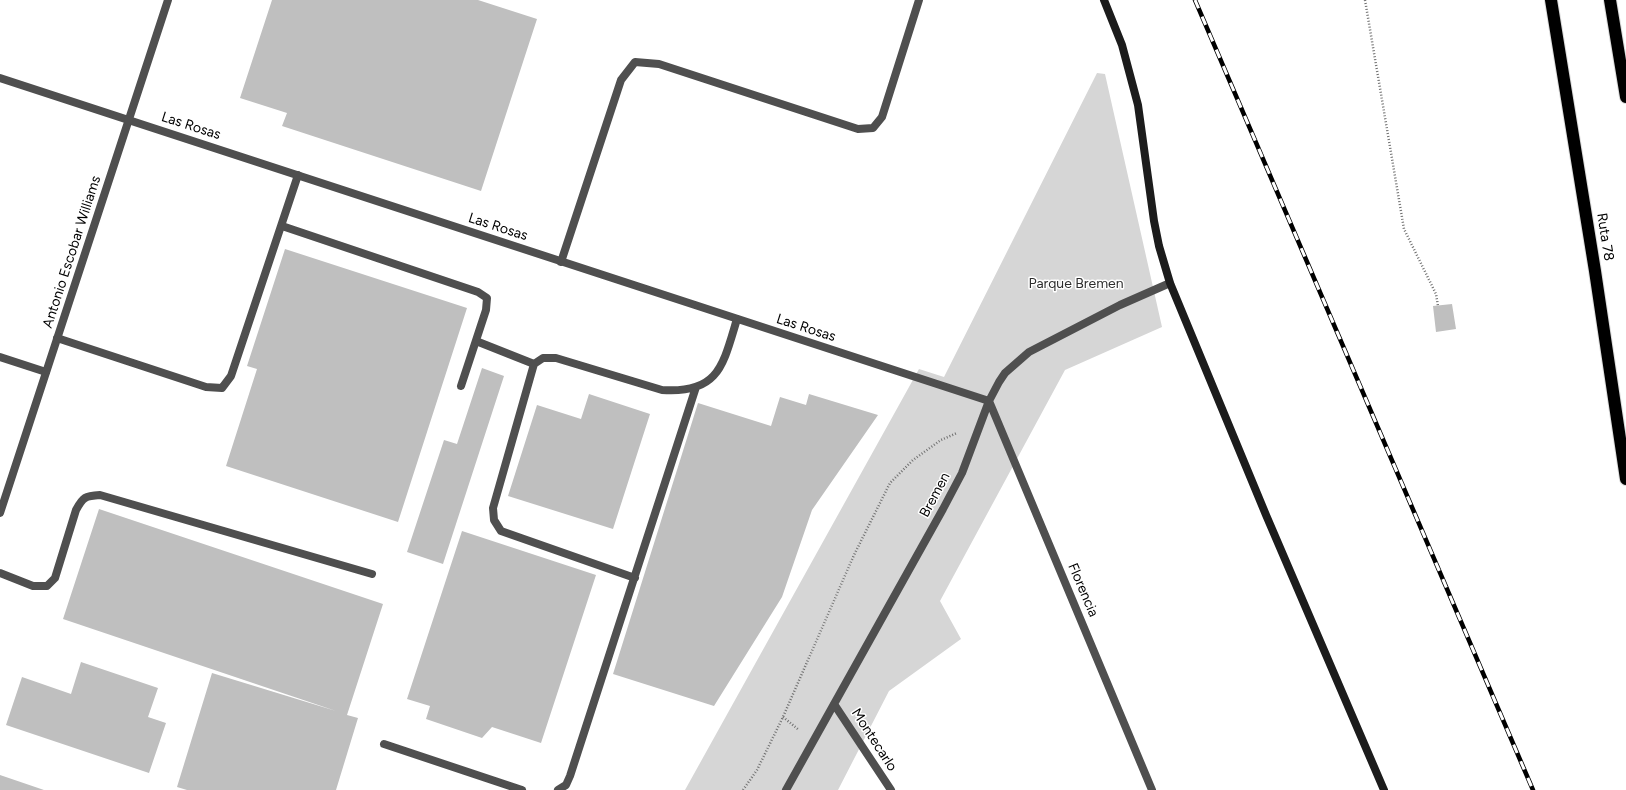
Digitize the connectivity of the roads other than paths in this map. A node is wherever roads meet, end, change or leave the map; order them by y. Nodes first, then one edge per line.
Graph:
1 (168, 0) edge
2 (919, 0) edge
3 (1104, 0) edge
4 (1551, 0) edge
5 (1610, 0) edge
6 (0, 78) edge
7 (1626, 97) edge
8 (129, 120) junction
9 (298, 175) junction
10 (282, 226) junction
11 (561, 262) junction
12 (1170, 283) junction
13 (737, 319) junction
14 (57, 338) junction
15 (476, 341) junction
16 (0, 357) edge
17 (534, 364) junction
18 (46, 372) junction
19 (461, 386) dead end
20 (696, 387) junction
21 (989, 401) junction
22 (1626, 479) edge
23 (0, 513) edge
24 (0, 573) edge
25 (372, 574) dead end
26 (634, 578) junction
27 (834, 704) junction
28 (384, 744) dead end
29 (522, 790) edge
30 (558, 790) edge
31 (786, 790) edge
32 (891, 790) edge
33 (1152, 790) edge
34 (1384, 790) edge

1 - 8 street, Antonio Escobar Williams
2 - 11 street
3 - 12 main road
4 - 22 highway, Ruta 78
5 - 7 highway
6 - 8 street, Las Rosas
8 - 9 street, Las Rosas
8 - 14 street, Antonio Escobar Williams
9 - 10 street
9 - 11 street, Las Rosas
10 - 14 street
10 - 15 street
11 - 13 street, Las Rosas
12 - 21 street, Bremen
12 - 34 main road
13 - 20 street
13 - 21 street, Las Rosas
14 - 18 street, Antonio Escobar Williams
15 - 17 street
15 - 19 street
16 - 18 street
17 - 20 street
17 - 26 street
18 - 23 street, Antonio Escobar Williams
20 - 26 street
21 - 27 street, Bremen
21 - 33 street, Florencia
24 - 25 street
26 - 30 street
27 - 31 street, Bremen
27 - 32 street, Montecarlo
28 - 29 street

